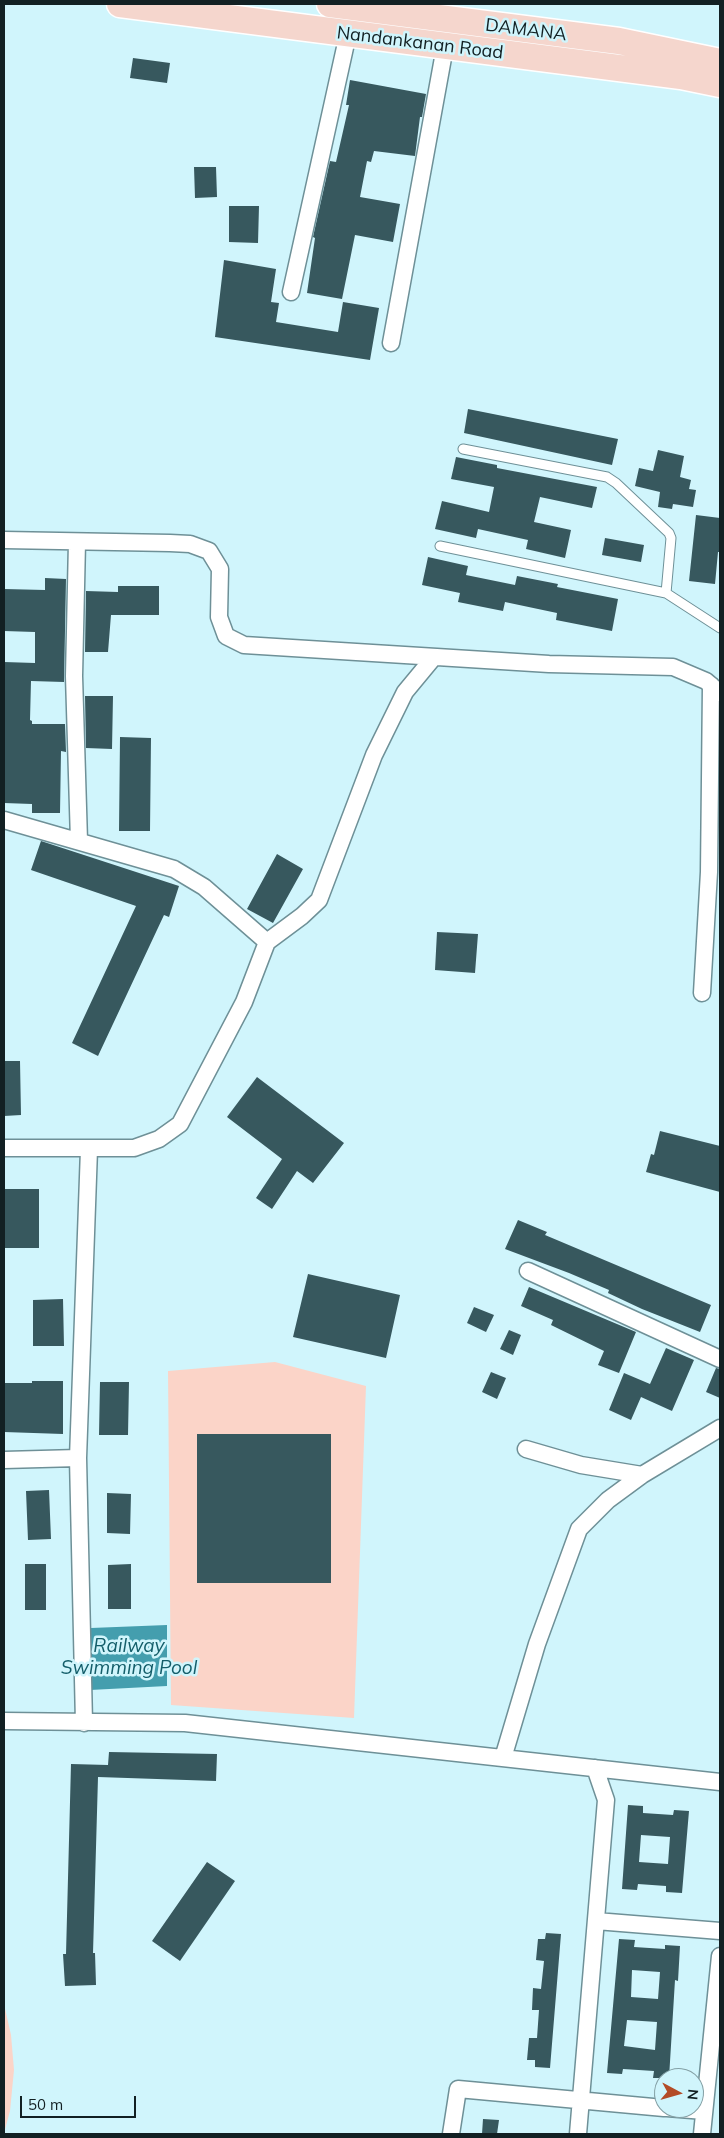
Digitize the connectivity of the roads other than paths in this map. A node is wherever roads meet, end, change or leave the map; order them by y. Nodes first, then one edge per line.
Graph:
1 (120, 4) edge
2 (330, 4) edge
3 (446, 11) edge
4 (525, 30) junction
5 (348, 34) junction
6 (445, 47) junction
7 (522, 57) junction
8 (720, 62) edge
9 (720, 84) edge
10 (290, 292) dead end
11 (391, 344) dead end
12 (462, 449) dead end
13 (4, 540) edge
14 (77, 542) junction
15 (440, 546) dead end
16 (666, 593) junction
17 (720, 628) edge
18 (434, 657) junction
19 (716, 689) edge
20 (4, 820) edge
21 (79, 841) junction
22 (715, 872) edge
23 (267, 942) junction
24 (702, 993) dead end
25 (4, 1148) edge
26 (89, 1149) junction
27 (528, 1270) dead end
28 (720, 1359) edge
29 (720, 1428) edge
30 (526, 1449) dead end
31 (78, 1458) junction
32 (4, 1460) edge
33 (642, 1475) junction
34 (4, 1721) edge
35 (84, 1722) junction
36 (504, 1758) junction
37 (594, 1768) junction
38 (720, 1782) edge
39 (596, 1921) junction
40 (720, 1932) edge
41 (720, 1956) edge
42 (581, 2100) junction
43 (654, 2107) edge
44 (704, 2111) edge
45 (703, 2118) edge
46 (451, 2134) edge
47 (578, 2134) edge
48 (702, 2134) edge

1 - 5 main road, Nandankanan Road
2 - 3 main road, DAMANA
3 - 4 main road, DAMANA
4 - 7 main road
4 - 8 main road, DAMANA
5 - 6 main road, Nandankanan Road
5 - 10 street
6 - 7 main road, Nandankanan Road
6 - 11 street
7 - 9 main road, Nandankanan Road
12 - 16 lane
13 - 14 street
14 - 18 street
14 - 21 street
15 - 16 lane
16 - 17 lane
18 - 19 street
18 - 23 street
19 - 22 street
20 - 21 street
21 - 23 street
22 - 24 street
23 - 26 street
25 - 26 street
26 - 31 street
27 - 28 street
29 - 33 street
30 - 33 street
31 - 32 street
31 - 35 street
33 - 36 street
34 - 35 street
35 - 36 street
36 - 37 street
37 - 38 street
37 - 39 street
39 - 40 street
39 - 42 street
41 - 44 street
42 - 43 street
42 - 46 street
42 - 47 street
45 - 48 street

